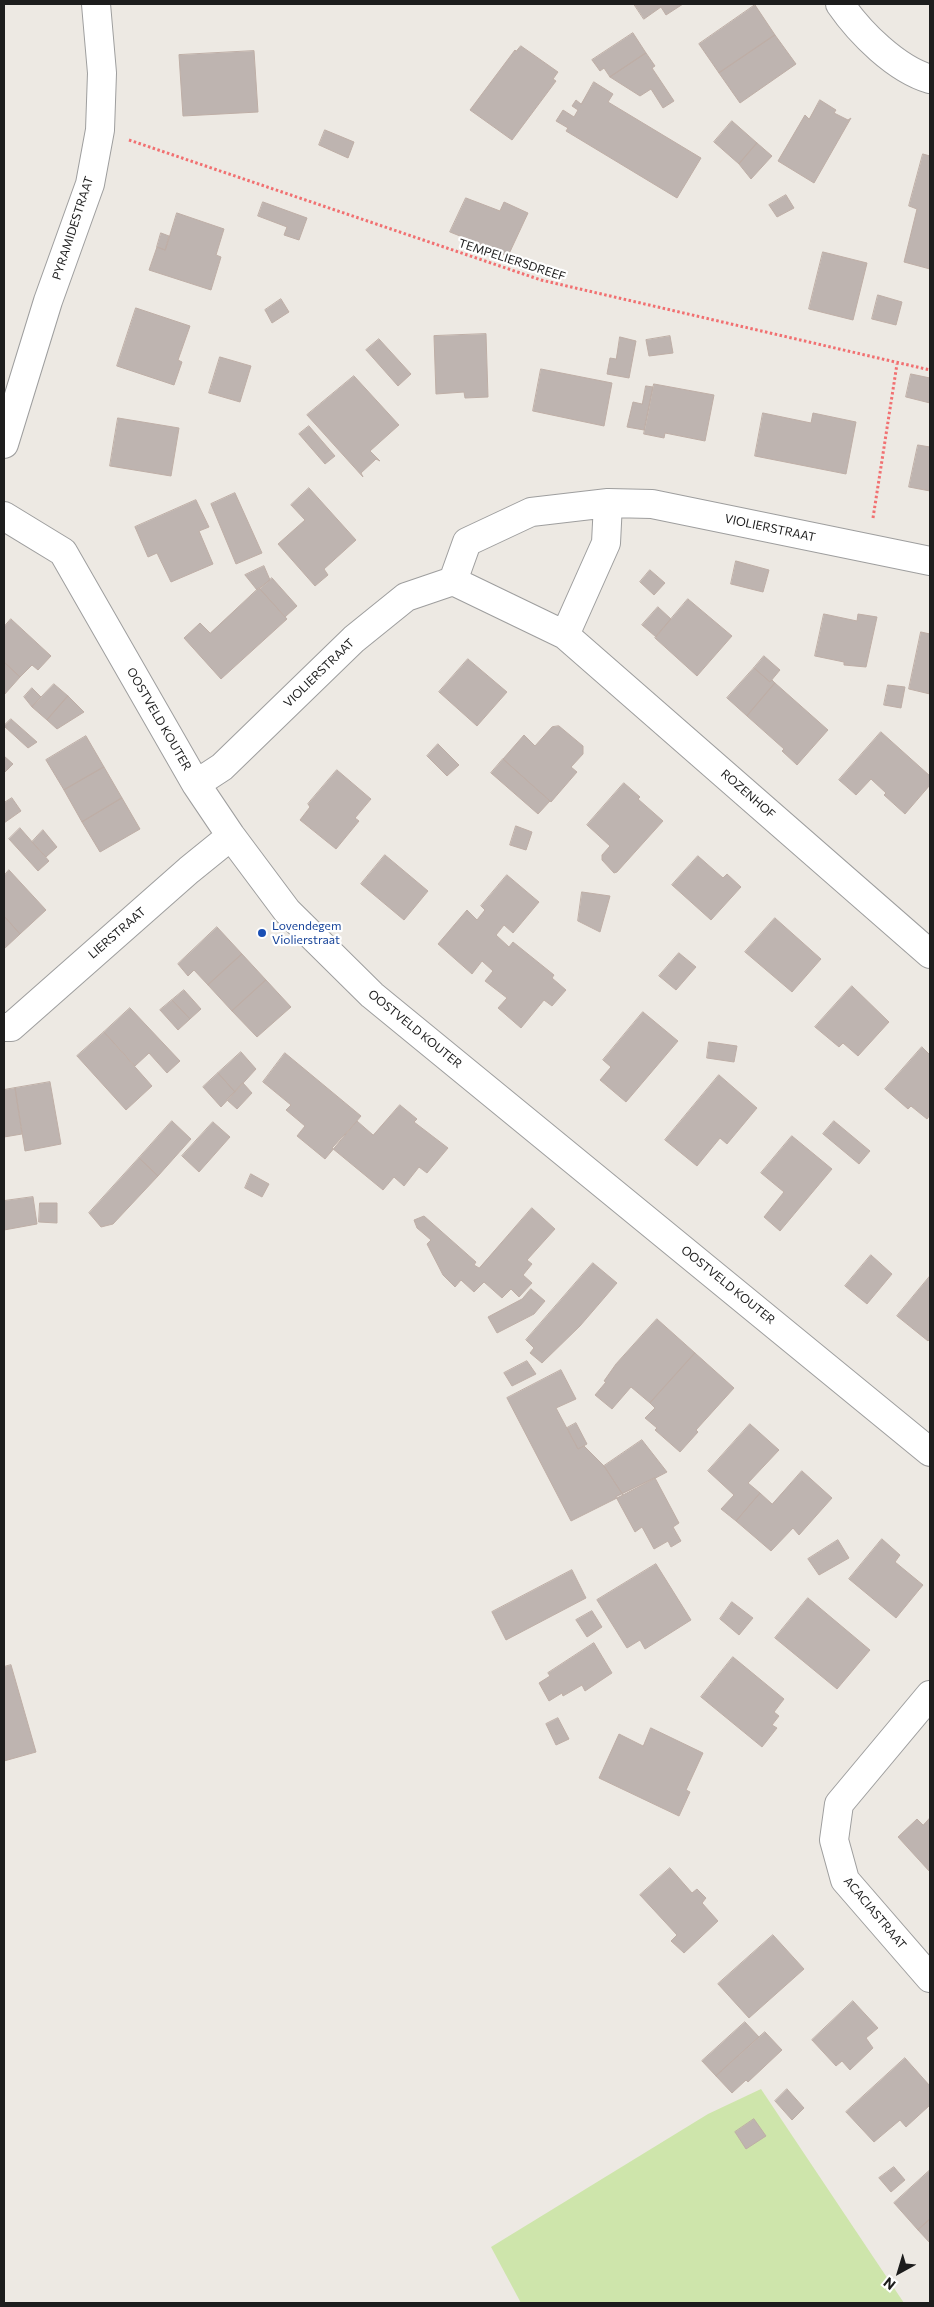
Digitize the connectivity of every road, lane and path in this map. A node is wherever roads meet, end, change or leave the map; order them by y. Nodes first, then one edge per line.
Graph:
1 (96, 4) edge
2 (840, 4) edge
3 (930, 79) edge
4 (100, 130) junction
5 (897, 364) junction
6 (930, 370) edge
7 (4, 444) edge
8 (608, 503) junction
9 (4, 516) edge
10 (868, 548) junction
11 (930, 561) edge
12 (454, 581) junction
13 (565, 635) junction
14 (196, 784) junction
15 (231, 836) junction
16 (930, 954) edge
17 (4, 1027) edge
18 (928, 1446) edge
19 (930, 1695) edge
20 (930, 1978) edge

1 - 4 street, PYRAMIDESTRAAT
2 - 3 street
4 - 5 path, TEMPELIERSDREEF
4 - 7 street, PYRAMIDESTRAAT
5 - 6 path, TEMPELIERSDREEF
5 - 10 path
8 - 10 street, VIOLIERSTRAAT
8 - 12 street, VIOLIERSTRAAT
8 - 13 street
9 - 14 street, OOSTVELD KOUTER
10 - 11 street, VIOLIERSTRAAT
12 - 13 street, ROZENHOF
12 - 14 street, VIOLIERSTRAAT
13 - 16 street, ROZENHOF
14 - 15 street, OOSTVELD KOUTER
15 - 17 street, LIERSTRAAT
15 - 18 street, OOSTVELD KOUTER
19 - 20 street, ACACIASTRAAT

